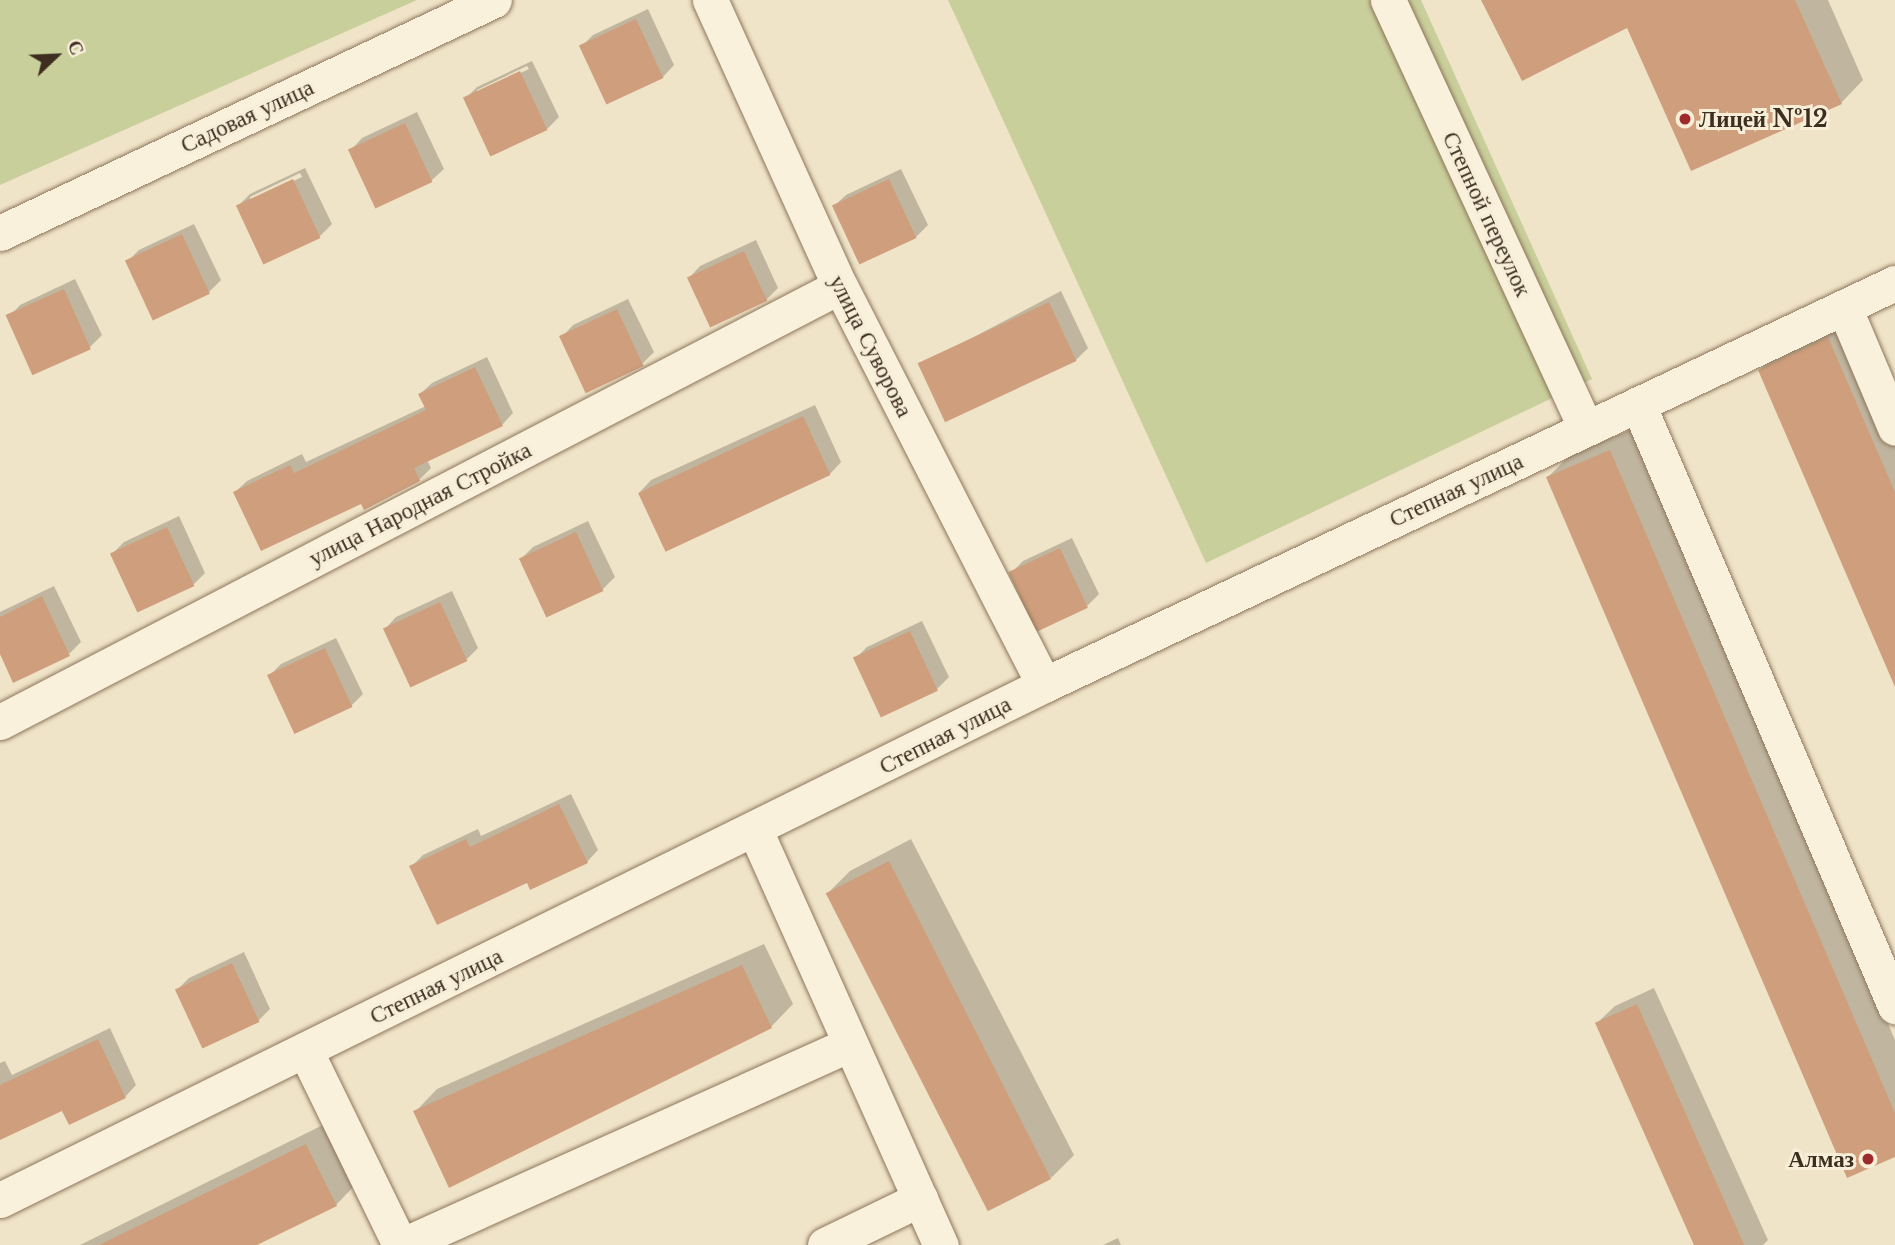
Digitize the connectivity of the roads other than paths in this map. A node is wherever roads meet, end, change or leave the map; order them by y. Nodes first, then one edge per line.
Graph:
1 (494, 0) edge
2 (710, 0) edge
3 (1388, 0) edge
4 (0, 233) edge
5 (1895, 283) edge
6 (840, 286) junction
7 (1844, 307) junction
8 (1638, 404) junction
9 (1895, 428) edge
10 (1587, 429) junction
11 (1044, 685) junction
12 (0, 722) edge
13 (755, 830) junction
14 (1895, 1006) edge
15 (850, 1044) junction
16 (305, 1050) junction
17 (920, 1199) junction
18 (0, 1200) edge
19 (402, 1245) edge
20 (825, 1245) edge
21 (941, 1245) edge

1 - 4 street, Садовая улица
2 - 6 street, улица Суворова
3 - 10 street, Степной переулок
5 - 7 street, Степная улица
6 - 11 street, улица Суворова
6 - 12 street, улица Народная Стройка
7 - 8 street, Степная улица
7 - 9 street
8 - 10 street, Степная улица
8 - 14 street
10 - 11 street, Степная улица
11 - 13 street, Степная улица
13 - 15 street
13 - 16 street, Степная улица
15 - 17 street
15 - 19 street
16 - 18 street, Степная улица
16 - 19 street
17 - 20 street
17 - 21 street

